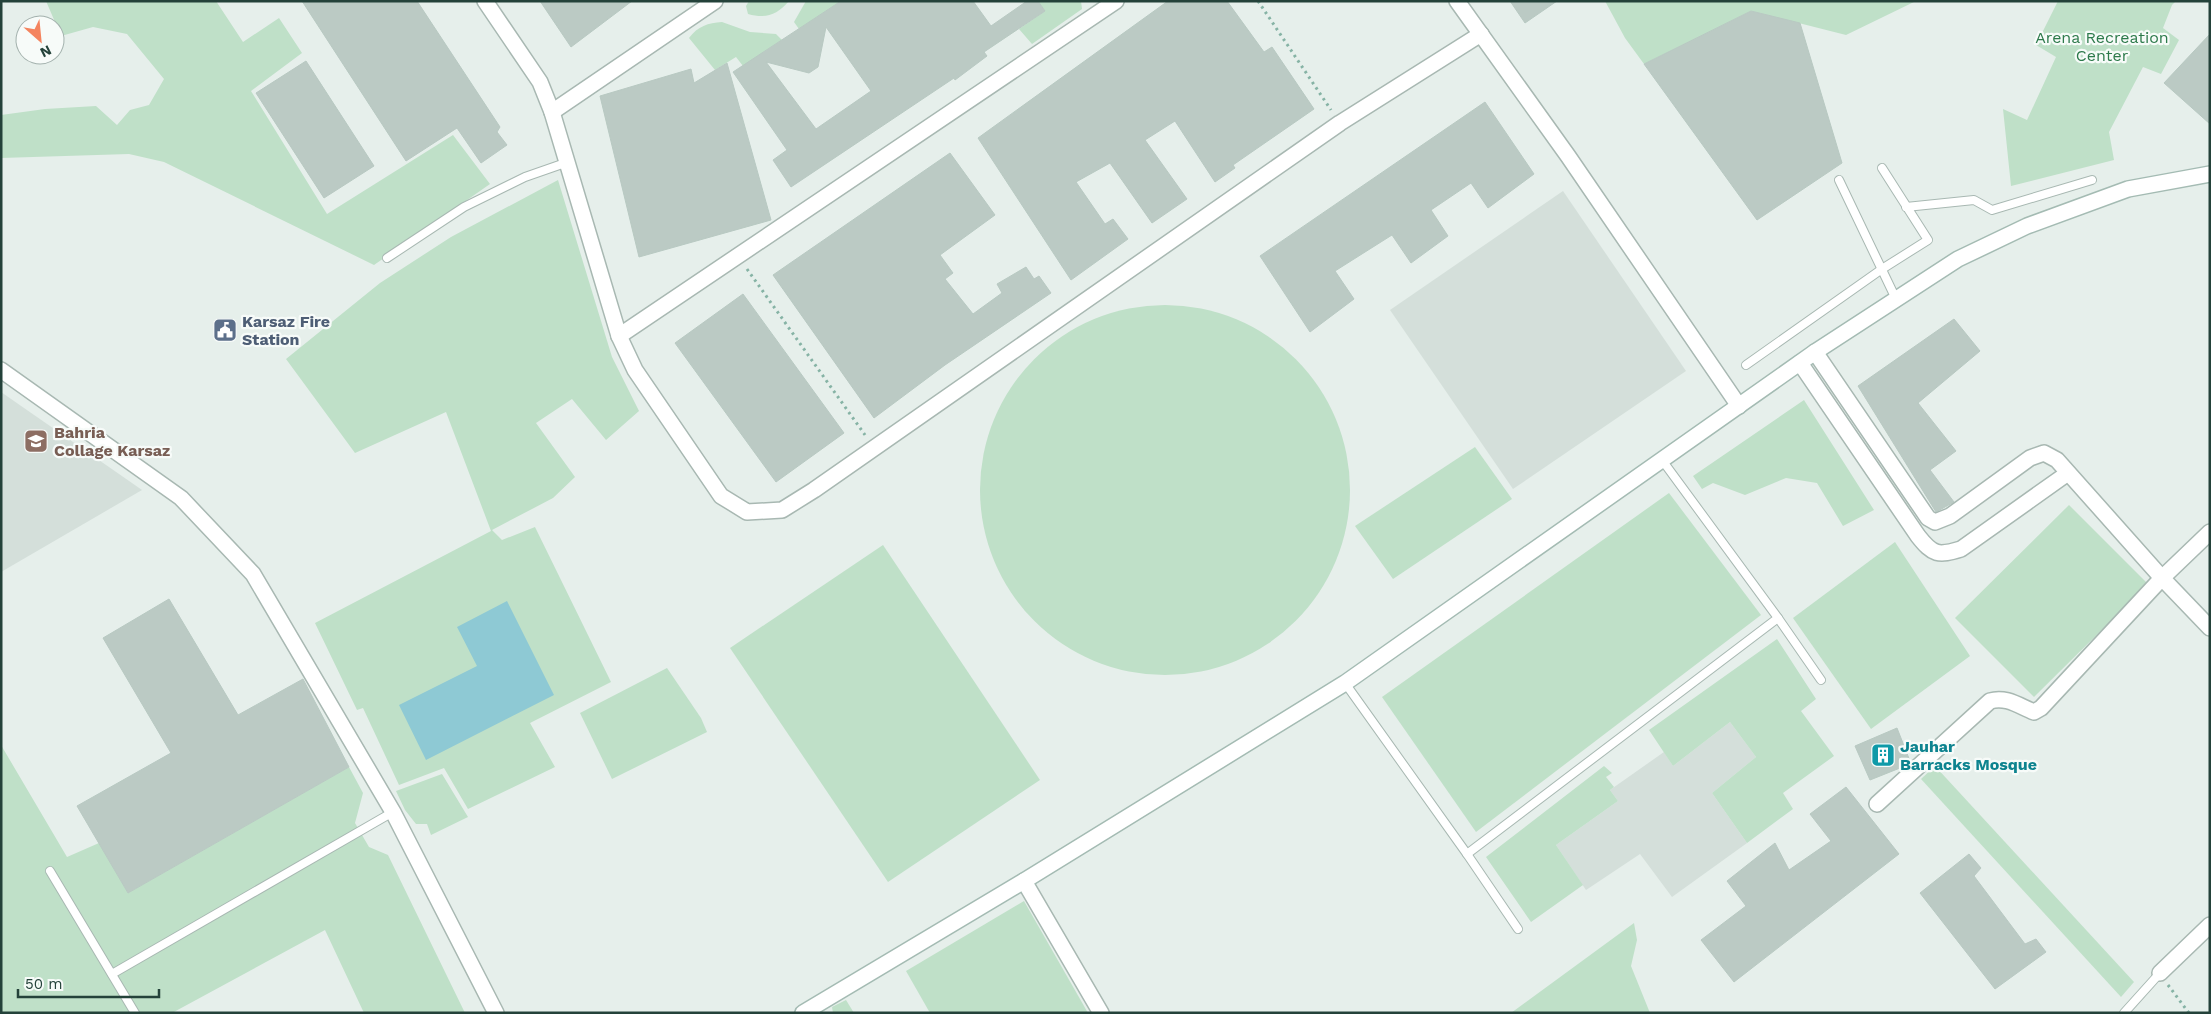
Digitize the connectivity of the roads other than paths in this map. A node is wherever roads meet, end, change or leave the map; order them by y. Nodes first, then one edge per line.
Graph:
1 (484, 1) edge
2 (715, 1) edge
3 (1116, 1) edge
4 (1457, 1) edge
5 (1482, 34) junction
6 (552, 112) junction
7 (568, 162) junction
8 (1882, 168) dead end
9 (2210, 174) edge
10 (1839, 180) dead end
11 (2092, 180) dead end
12 (1906, 207) junction
13 (386, 258) dead end
14 (1882, 269) junction
15 (1896, 299) junction
16 (619, 336) junction
17 (1815, 352) junction
18 (1800, 363) junction
19 (1746, 365) dead end
20 (1, 370) edge
21 (1739, 406) junction
22 (1662, 460) junction
23 (2068, 473) junction
24 (2210, 532) edge
25 (2162, 578) junction
26 (1778, 618) junction
27 (2210, 628) edge
28 (1822, 680) dead end
29 (1345, 683) junction
30 (1877, 804) dead end
31 (393, 812) junction
32 (1467, 854) junction
33 (50, 872) dead end
34 (1024, 881) junction
35 (2210, 925) edge
36 (1518, 929) dead end
37 (2160, 973) joint
38 (112, 974) junction
39 (135, 1013) edge
40 (496, 1013) edge
41 (802, 1013) edge
42 (1101, 1013) edge
43 (2124, 1013) edge

1 - 6 street
2 - 6 street
3 - 16 street
4 - 5 street
5 - 16 street
5 - 21 street
6 - 7 street
7 - 13 lane
7 - 16 street
8 - 12 lane
9 - 15 street
10 - 14 lane
11 - 12 lane
12 - 14 lane
14 - 15 lane
14 - 19 lane
15 - 17 street
17 - 18 street
17 - 23 street
18 - 21 street
18 - 23 street
20 - 31 street
21 - 22 street
22 - 26 lane
22 - 29 street
23 - 25 street
24 - 25 street
25 - 27 street
25 - 30 street
26 - 28 lane
26 - 32 lane
29 - 32 lane
29 - 34 street
31 - 38 lane
31 - 40 street
32 - 36 lane
33 - 38 lane
34 - 41 street
34 - 42 street
35 - 37 street
37 - 43 lane
38 - 39 lane

